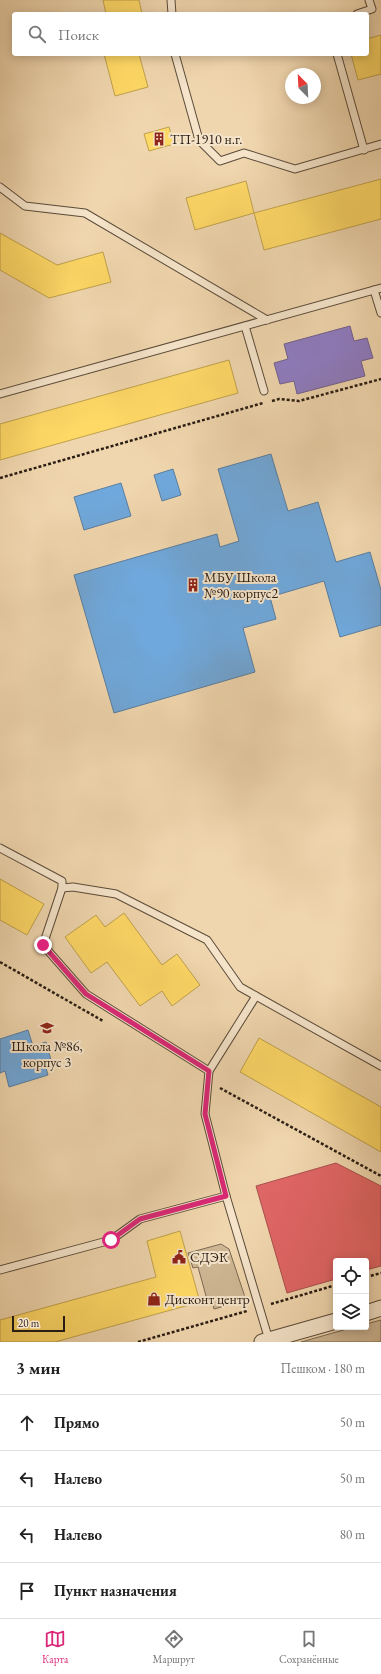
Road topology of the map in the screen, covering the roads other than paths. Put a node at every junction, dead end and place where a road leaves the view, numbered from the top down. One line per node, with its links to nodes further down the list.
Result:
1 (171, 0): 3 (lane)
2 (369, 0): 4 (lane)
3 (172, 12)
4 (363, 12)
5 (177, 56): 8 (lane)
6 (338, 56): 8 (lane)
7 (381, 144): 8 (lane)
8 (364, 150)
9 (0, 186): 12 (lane)
10 (378, 289): 11 (lane); 12 (lane)
11 (381, 313)
12 (267, 320): 13 (lane)
13 (246, 326): 14 (lane); 15 (lane)
14 (264, 391)
15 (0, 394)
16 (0, 848): 17 (lane)
17 (62, 888): 18 (lane); 20 (lane)
18 (256, 996): 19 (lane); 20 (lane)
19 (381, 1066)
20 (209, 1071): 21 (lane)
21 (226, 1196): 22 (lane); 26 (lane)
22 (0, 1270)
23 (381, 1308): 24 (street)
24 (369, 1312)
25 (333, 1322): 26 (street)
26 (265, 1341)

